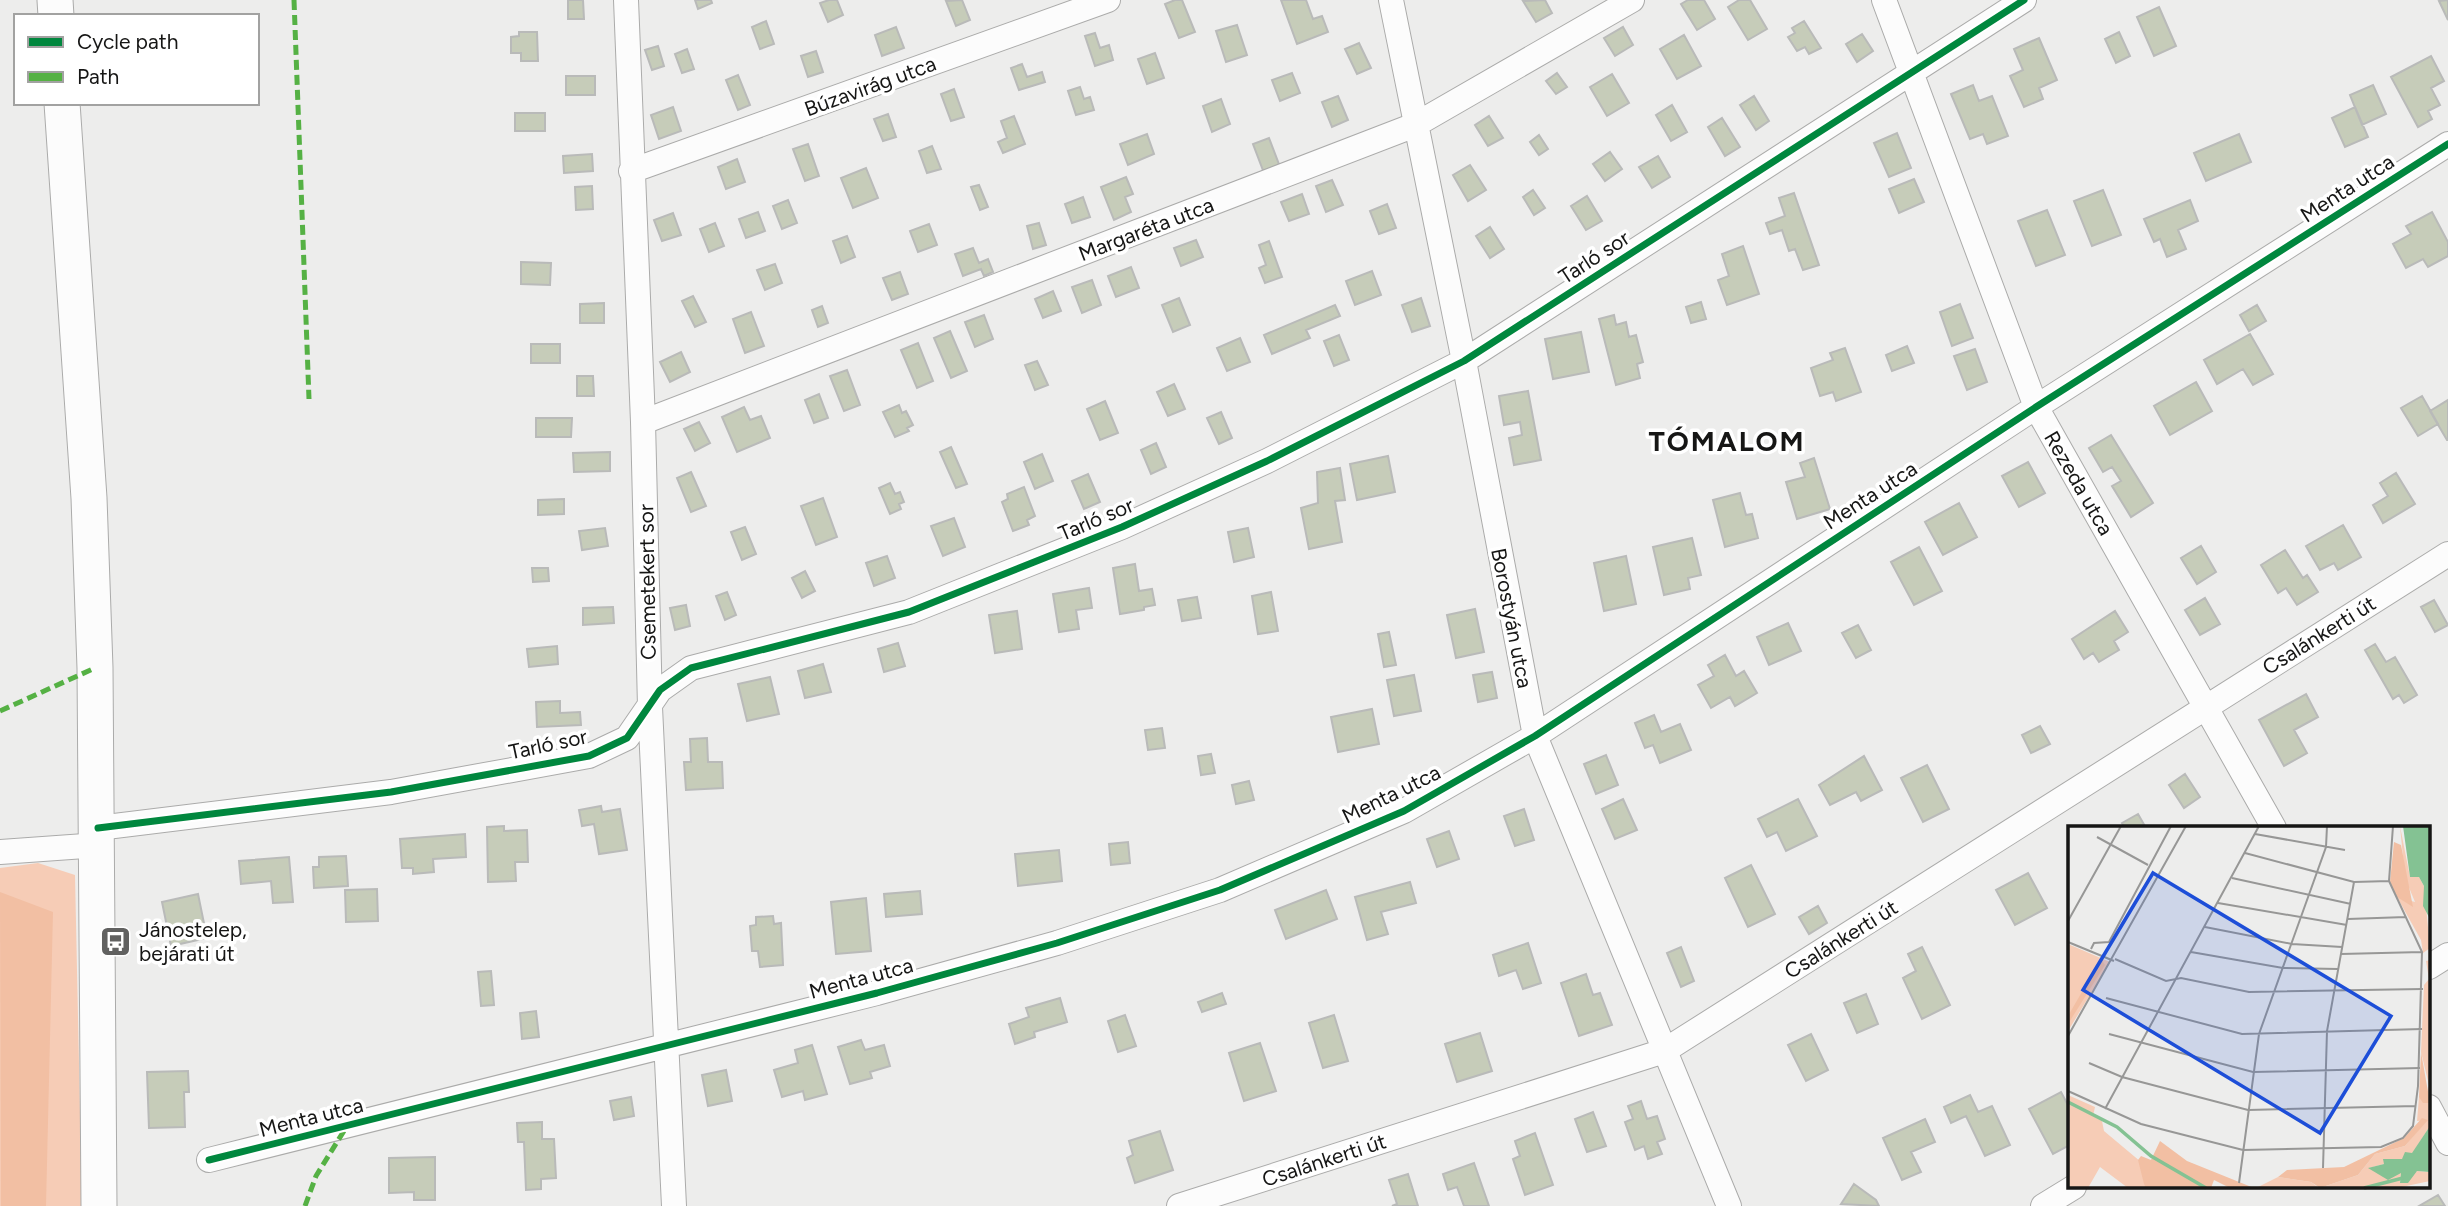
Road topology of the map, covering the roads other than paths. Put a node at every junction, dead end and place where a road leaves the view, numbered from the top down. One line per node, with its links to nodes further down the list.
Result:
1 (626, 0): 11 (street, Csemetekert sor)
2 (1108, 0): 11 (street, Búzavirág utca)
3 (1391, 0): 9 (street, Borostyán utca)
4 (1632, 0): 9 (street, Margaréta utca)
5 (1884, 0): 7 (street, Rezeda utca)
6 (2024, 0): 7 (street, Tarló sor)
7 (1912, 73): 12 (street, Tarló sor); 13 (street, Rezeda utca)
8 (62, 105): 20 (main road)
9 (1415, 125): 12 (street, Borostyán utca); 14 (street, Margaréta utca)
10 (2448, 144): 13 (street, Menta utca)
11 (631, 171): 14 (street, Csemetekert sor)
12 (1464, 361): 17 (street, Tarló sor); 18 (street, Borostyán utca)
13 (2036, 407): 16 (street, Rezeda utca); 18 (street, Menta utca)
14 (643, 422): 17 (street, Csemetekert sor)
15 (2448, 554): 16 (street, Csalánkerti út)
16 (2206, 706): 19 (street, Rezeda utca); 25 (street, Csalánkerti út)
17 (650, 707): 20 (street, Tarló sor); 24 (street, Csemetekert sor)
18 (1535, 736): 24 (street, Menta utca); 25 (street, Borostyán utca)
19 (2273, 826)
20 (99, 837): 21 (street, Tarló sor); 30 (main road)
21 (0, 852)
22 (2448, 954): 23 (street)
23 (2430, 966)
24 (667, 1045): 28 (street, Menta utca); 31 (street, Csemetekert sor)
25 (1664, 1051): 32 (street, Csalánkerti út); 33 (street, Borostyán utca)
26 (2430, 1109): 27 (street)
27 (2448, 1143)
28 (209, 1160)
29 (2072, 1188): 34 (street)
30 (99, 1206)
31 (674, 1206)
32 (1179, 1206)
33 (1730, 1206)
34 (2043, 1206)

